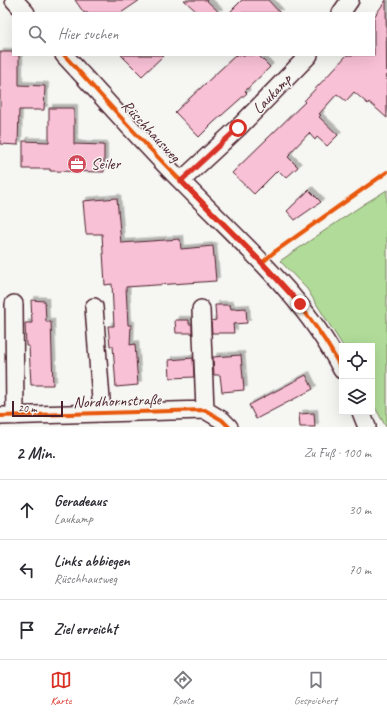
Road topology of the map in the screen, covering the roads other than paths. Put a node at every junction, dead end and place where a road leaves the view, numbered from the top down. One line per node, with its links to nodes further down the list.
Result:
1 (14, 0): 2 (street)
2 (25, 12)
3 (65, 56): 5 (street, Rüschhausweg)
4 (308, 56): 5 (street, Laukamp)
5 (181, 181): 9 (street, Rüschhausweg)
6 (14, 304): 13 (street)
7 (94, 307): 11 (street)
8 (201, 309): 10 (street)
9 (339, 364)
10 (205, 410): 11 (street, Nordhornstraße); 15 (street)
11 (102, 413): 14 (street, Nordhornstraße)
12 (362, 415): 16 (street)
13 (8, 416): 14 (street, Nordhornstraße)
14 (44, 421)
15 (229, 427)
16 (367, 427)

